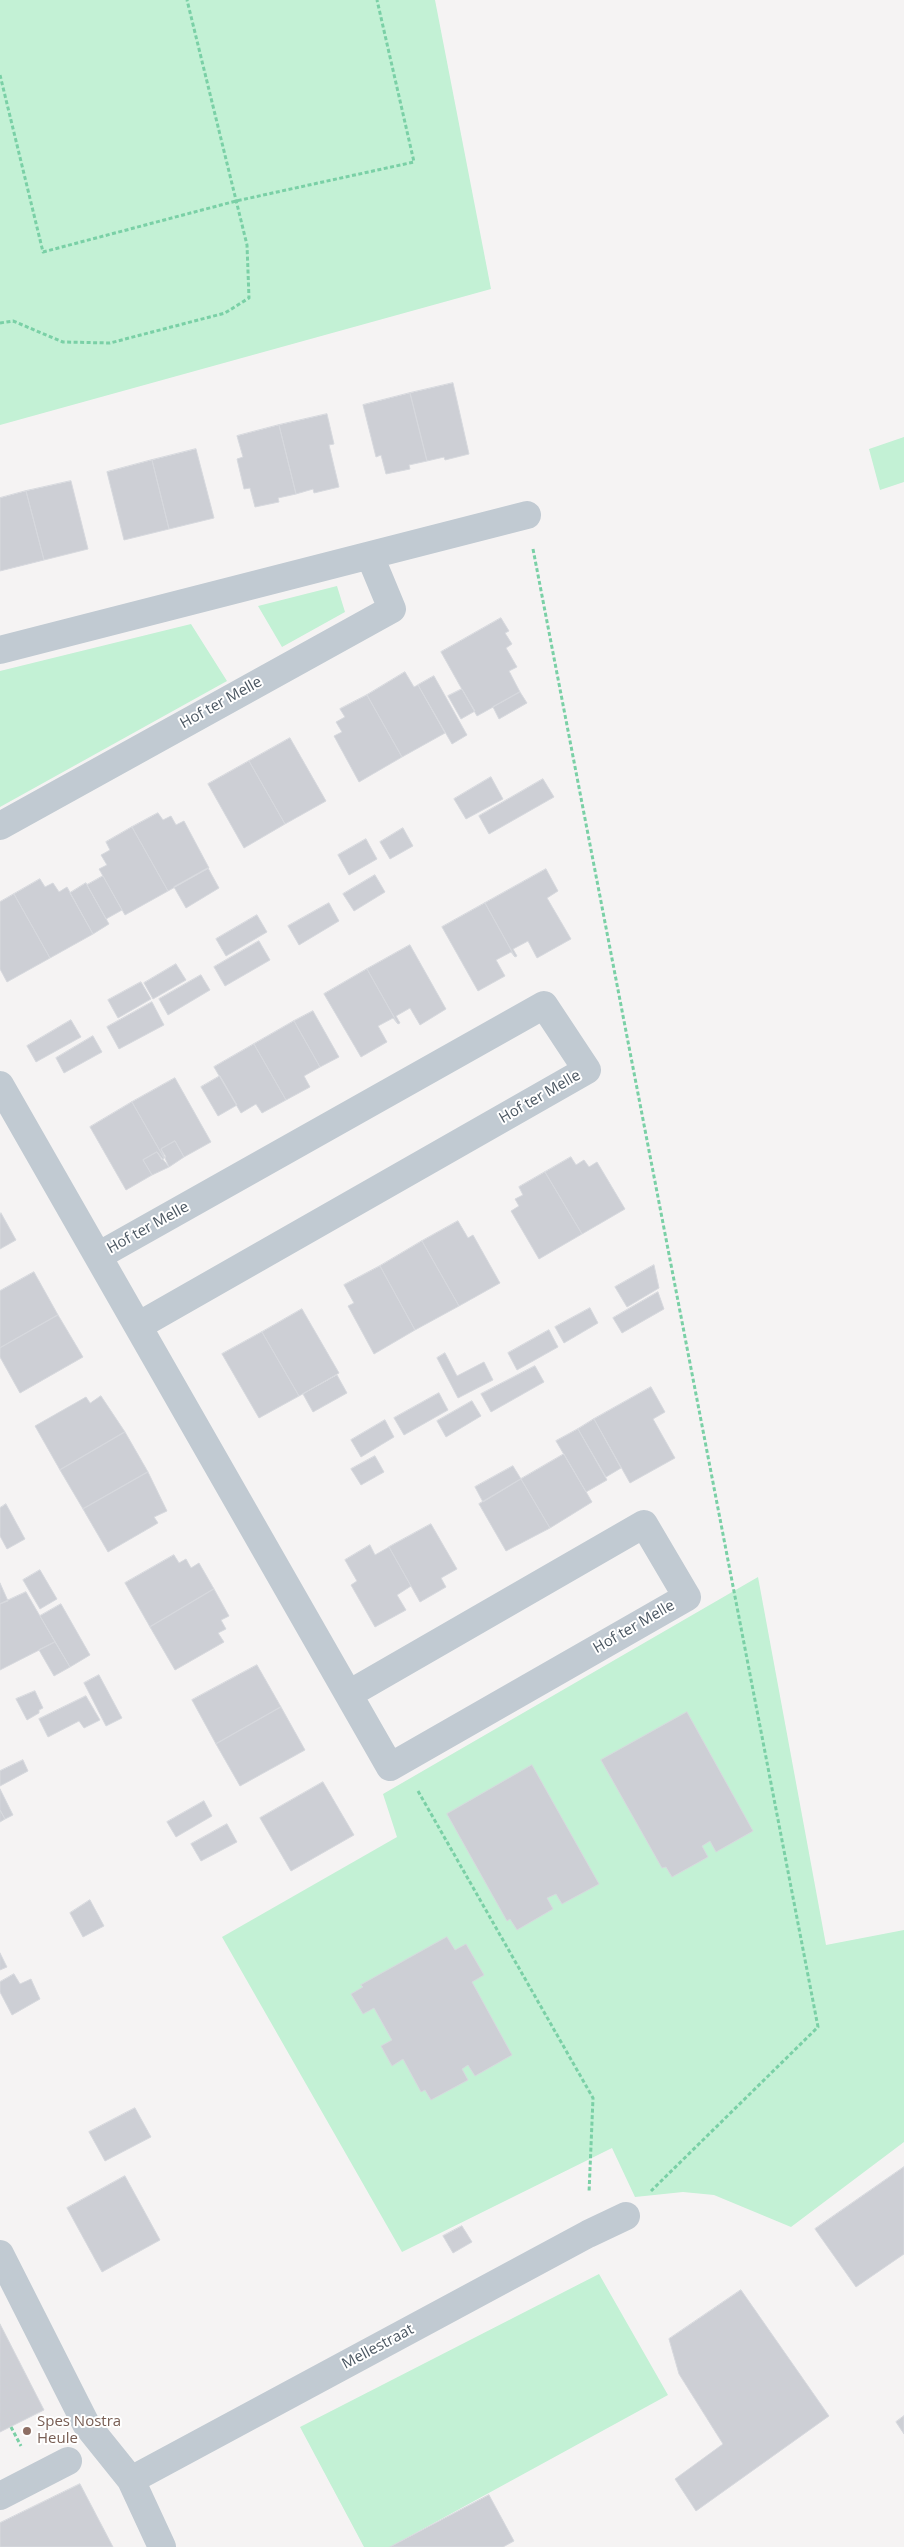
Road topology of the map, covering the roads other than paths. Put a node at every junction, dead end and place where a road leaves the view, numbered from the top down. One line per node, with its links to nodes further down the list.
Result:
1 (526, 515): 2 (street)
2 (370, 556): 3 (street); 4 (street, Hof ter Melle)
3 (0, 650)
4 (0, 826)
5 (0, 1085): 6 (street, Hof ter Melle)
6 (98, 1256): 7 (street, Hof ter Melle); 7 (street, Hof ter Melle)
7 (138, 1326): 8 (street, Hof ter Melle)
8 (349, 1694): 8 (street, Hof ter Melle)
9 (626, 2216): 13 (street, Mellestraat)
10 (0, 2254): 11 (street)
11 (7, 2284): 13 (street)
12 (68, 2462): 14 (street)
13 (131, 2480): 15 (street)
14 (0, 2496)
15 (162, 2547)

